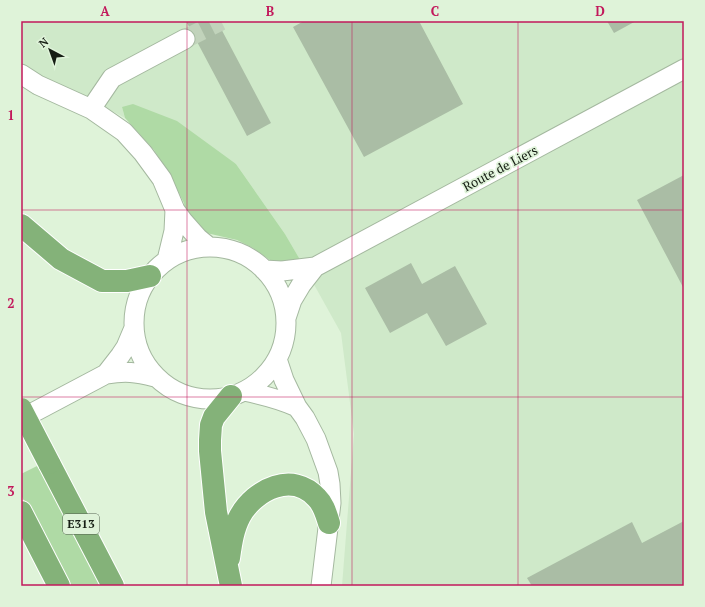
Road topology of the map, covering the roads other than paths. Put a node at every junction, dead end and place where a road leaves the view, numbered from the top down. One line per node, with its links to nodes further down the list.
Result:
1 (185, 40): 4 (street)
2 (684, 69): 9 (street, Route de Liers)
3 (21, 74): 4 (street)
4 (91, 109): 5 (street)
5 (175, 210): 7 (street); 8 (street)
6 (21, 225): 11 (highway)
7 (209, 247): 8 (street); 10 (street)
8 (167, 260): 11 (street)
9 (315, 267): 10 (street, Route de Liers); 12 (street, Route de Liers)
10 (264, 270): 12 (street)
11 (150, 276): 13 (street)
12 (286, 318): 14 (street)
13 (134, 328): 15 (street); 16 (street)
14 (277, 358): 17 (street); 18 (street)
15 (106, 374): 16 (street); 20 (street)
16 (155, 377): 17 (street)
17 (238, 394): 18 (street); 23 (highway)
18 (297, 407): 22 (street)
19 (21, 409): 25 (highway, E313, bridge)
20 (21, 419)
21 (21, 512): 24 (highway)
22 (329, 523): 23 (highway); 26 (street)
23 (229, 576)
24 (59, 586)
25 (113, 586)
26 (321, 586)

